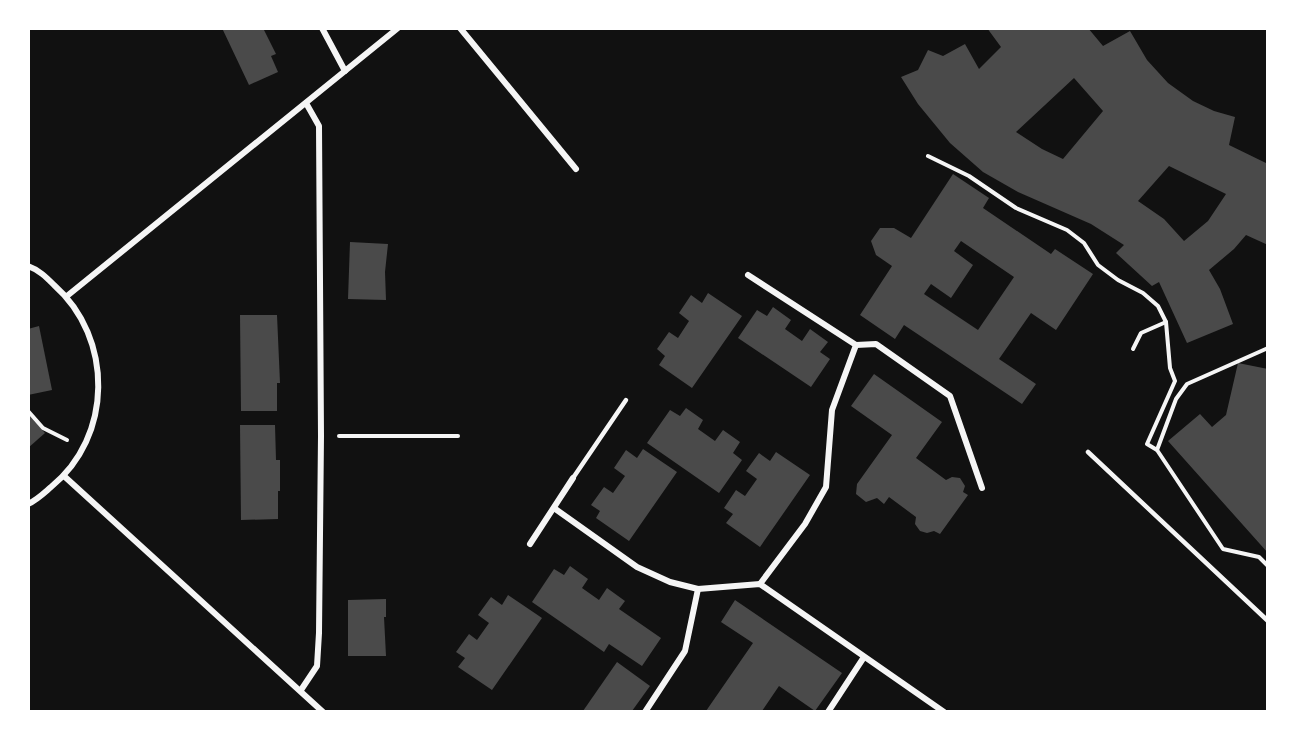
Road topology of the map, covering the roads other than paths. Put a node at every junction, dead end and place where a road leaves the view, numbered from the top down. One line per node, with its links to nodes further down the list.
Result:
1 (322, 28): 4 (street)
2 (398, 28): 4 (street)
3 (460, 28): 6 (street)
4 (345, 71): 5 (street)
5 (306, 103): 9 (street); 23 (street)
6 (576, 169)
7 (28, 266): 9 (street)
8 (748, 275): 10 (street)
9 (67, 296): 13 (street)
10 (856, 345): 15 (street); 19 (street)
11 (626, 400): 14 (lane)
12 (1088, 452): 21 (lane)
13 (64, 476): 16 (street); 23 (street)
14 (573, 478): 17 (street)
15 (982, 488)
16 (28, 504)
17 (554, 508): 18 (street); 20 (street)
18 (530, 544)
19 (760, 584): 20 (street); 22 (street)
20 (699, 589): 25 (street)
21 (1268, 621)
22 (864, 657): 26 (street); 27 (street)
23 (301, 690): 24 (street)
24 (323, 711)
25 (645, 711)
26 (828, 711)
27 (944, 711)

